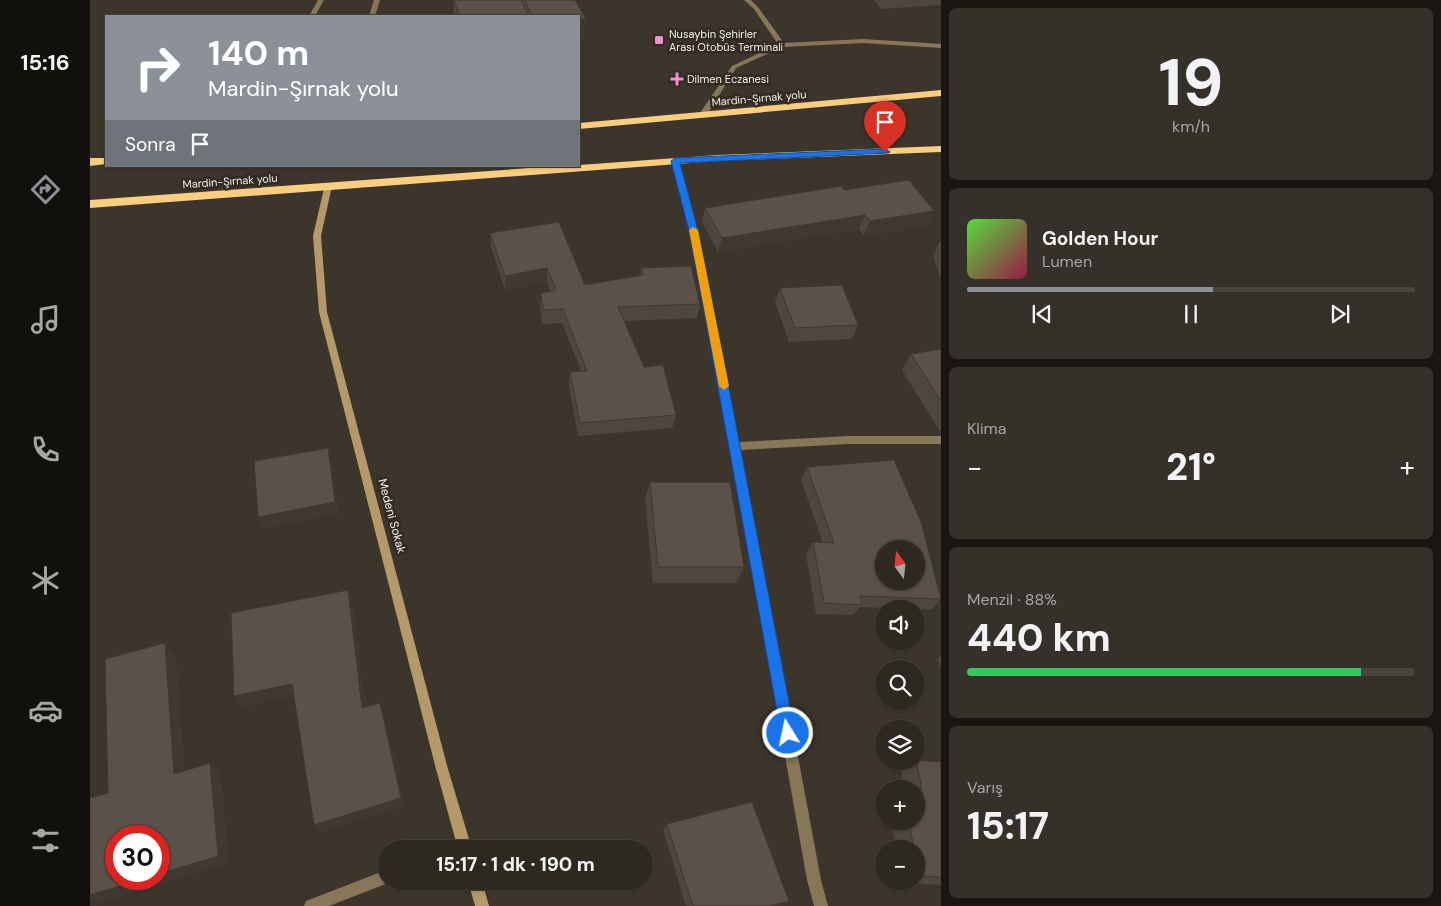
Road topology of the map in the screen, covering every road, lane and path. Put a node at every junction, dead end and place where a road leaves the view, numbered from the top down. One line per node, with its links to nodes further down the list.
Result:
1 (321, 0): 4 (street)
2 (377, 0): 5 (street)
3 (747, 0): 6 (street)
4 (313, 15)
5 (372, 15)
6 (782, 45): 7 (street); 9 (street)
7 (941, 46)
8 (941, 93): 9 (highway, Mardin-Şırnak yolu)
9 (702, 116): 10 (highway, Mardin-Şırnak yolu)
10 (580, 126)
11 (941, 150): 13 (highway, Mardin-Şırnak yolu)
12 (105, 161): 14 (highway)
13 (675, 161): 15 (highway, Mardin-Şırnak yolu); 18 (street)
14 (90, 162)
15 (328, 186): 16 (highway, Mardin-Şırnak yolu); 19 (street, Medeni Sokak)
16 (90, 204)
17 (941, 440): 18 (street)
18 (735, 446): 24 (street)
19 (461, 840)
20 (378, 880): 22 (street)
21 (478, 890): 23 (street)
22 (311, 906)
23 (482, 906)
24 (821, 906)

